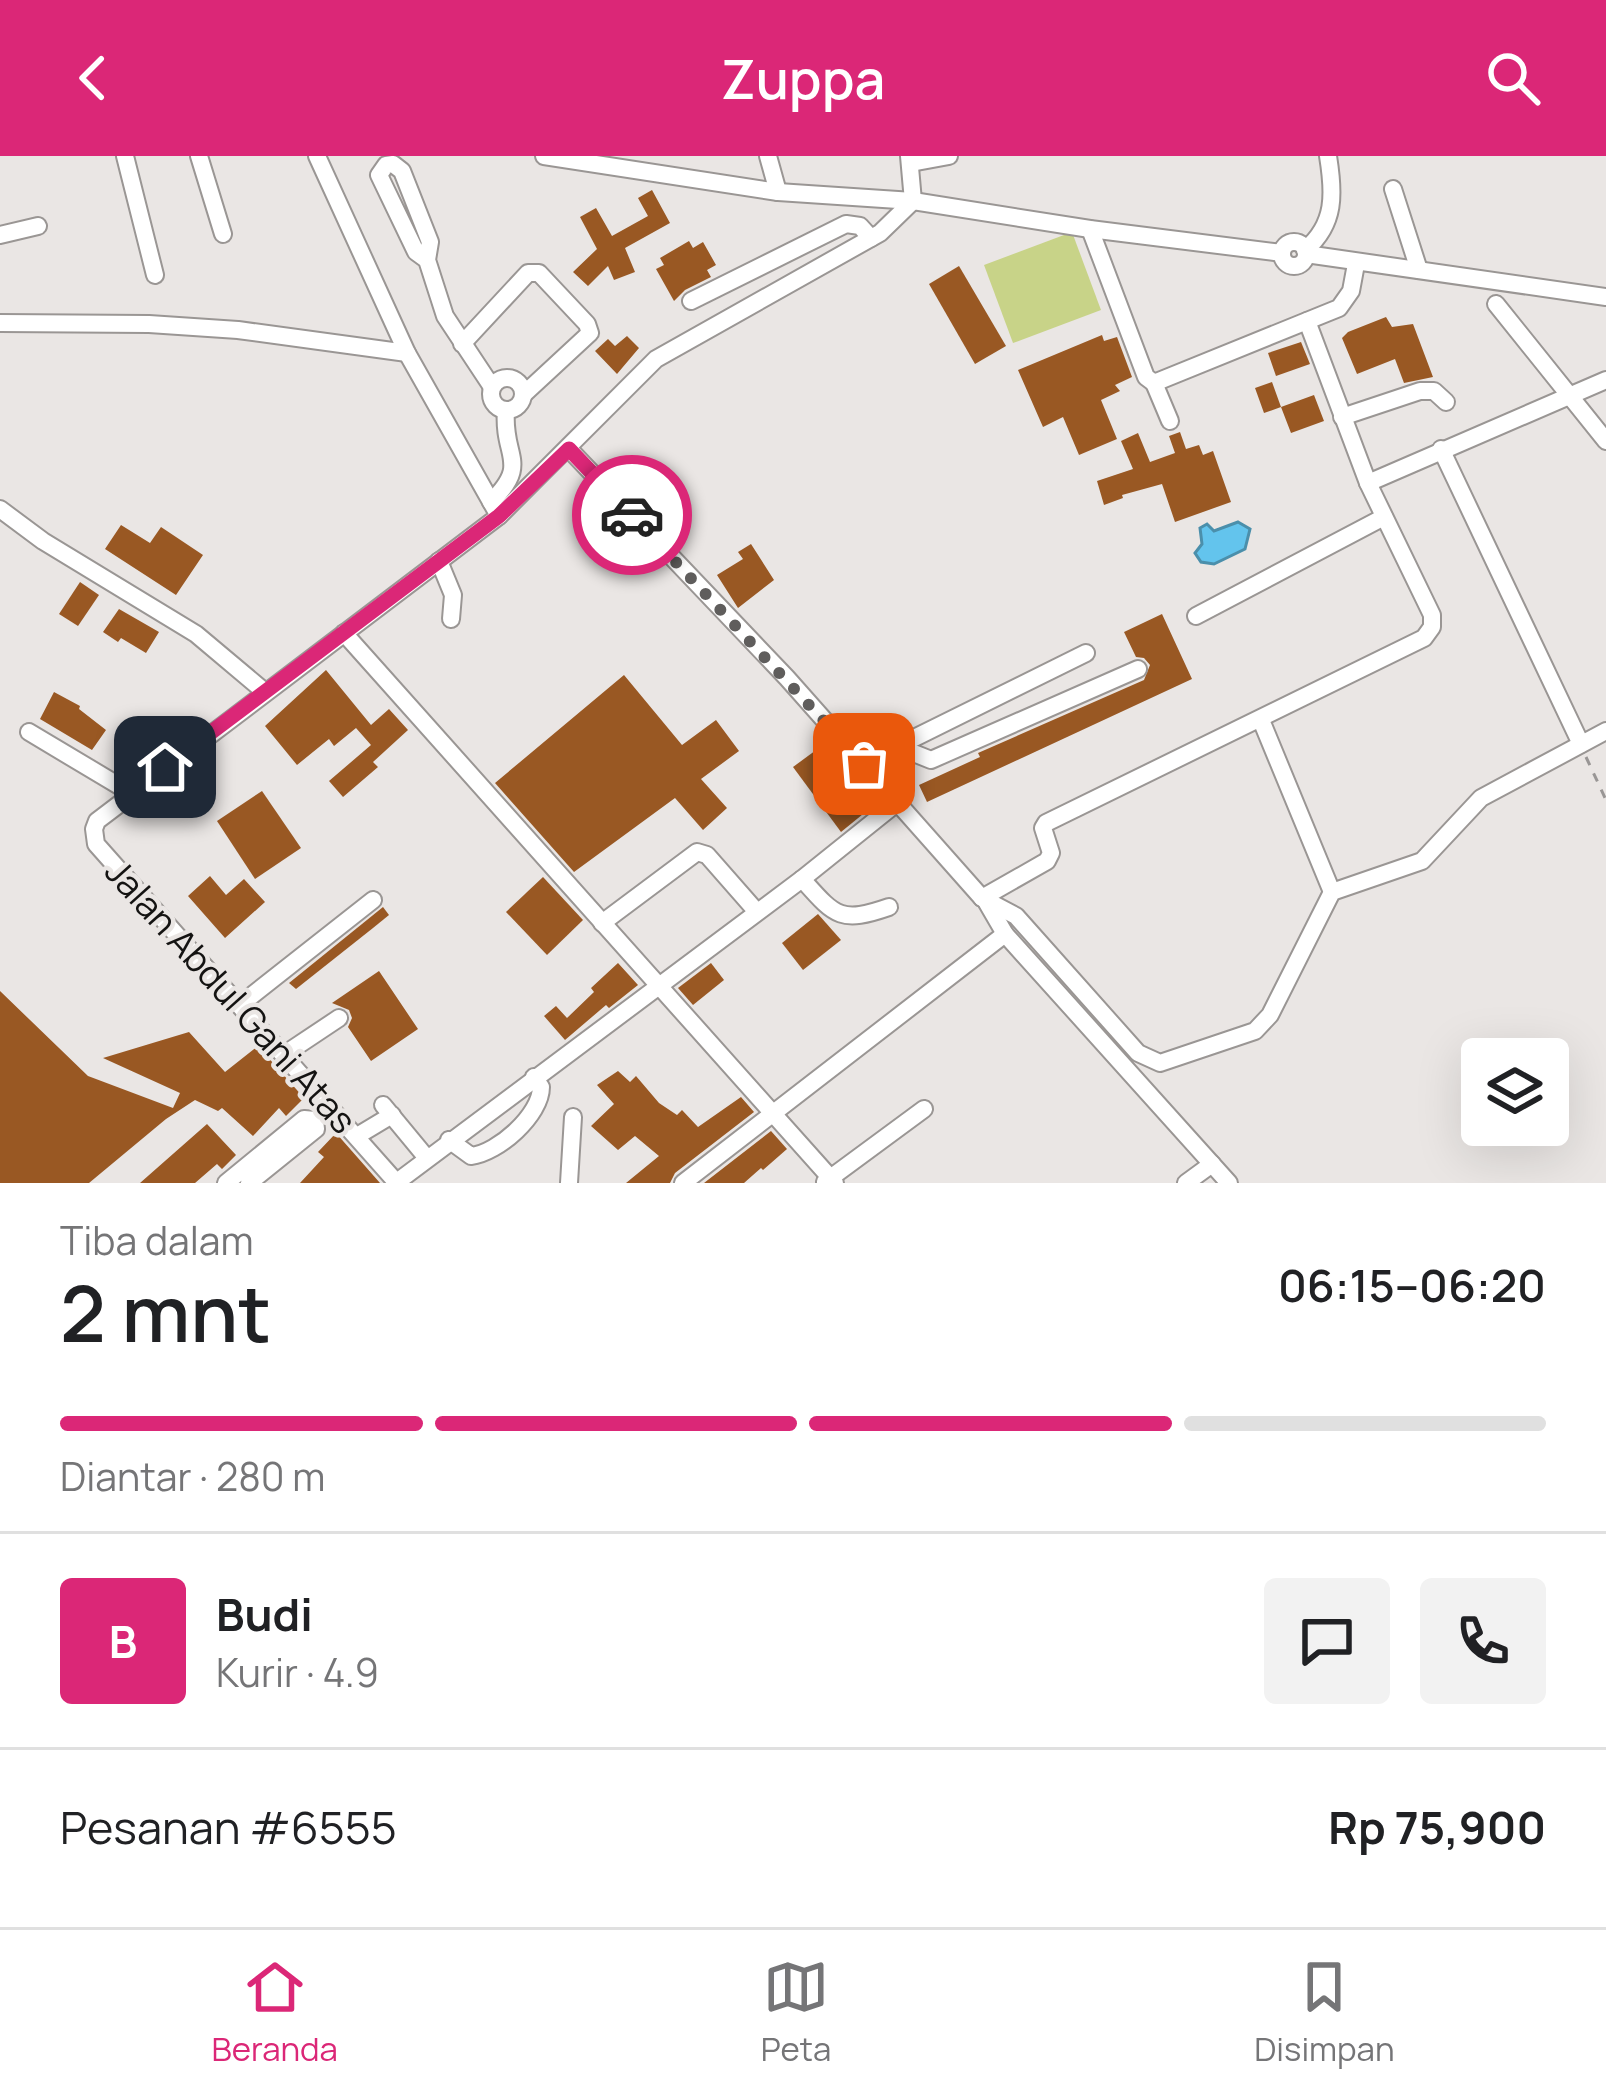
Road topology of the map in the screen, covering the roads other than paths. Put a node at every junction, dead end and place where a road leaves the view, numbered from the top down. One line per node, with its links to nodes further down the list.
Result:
1 (125, 156): 23 (street)
2 (200, 156): 16 (street)
3 (317, 156): 30 (street)
4 (544, 156): 10 (street)
5 (768, 156): 12 (street)
6 (949, 156): 9 (street)
7 (1318, 156): 19 (street)
8 (1328, 156): 19 (street)
9 (910, 159): 13 (street)
10 (612, 161): 12 (street)
11 (1393, 189): 22 (street)
12 (778, 192): 13 (street)
13 (913, 201): 15 (street); 18 (street, Jalan Abdul Gani Atas)
14 (38, 226): 17 (street)
15 (1090, 229): 19 (street); 32 (street)
16 (223, 233)
17 (0, 235)
18 (871, 238): 25 (street); 42 (street, Jalan Abdul Gani Atas)
19 (1304, 249): 21 (street)
20 (427, 260): 20 (street); 29 (street)
21 (1356, 264): 22 (street); 27 (street)
22 (1419, 270): 24 (street)
23 (155, 274)
24 (1606, 297)
25 (691, 301)
26 (1496, 304): 35 (street)
27 (1307, 321): 32 (street); 38 (street)
28 (0, 323): 30 (street)
29 (462, 344): 33 (street); 34 (street)
30 (407, 353): 45 (street)
31 (1606, 380): 35 (street)
32 (1154, 383): 39 (street)
33 (492, 387): 34 (street); 37 (street)
34 (523, 394): 37 (street)
35 (1570, 398): 40 (street); 41 (street)
36 (1446, 401): 38 (street)
37 (506, 410): 45 (street)
38 (1342, 417): 43 (street)
39 (1170, 421)
40 (1606, 441)
41 (1441, 448): 43 (street); 57 (street)
42 (569, 449): 45 (street, Jalan Abdul Gani Atas); 59 (street)
43 (1368, 483): 46 (street)
44 (0, 509): 53 (street)
45 (495, 509): 47 (street, Jalan Abdul Gani Atas)
46 (1384, 517): 48 (street); 54 (street)
47 (439, 562): 49 (street); 50 (street, Jalan Abdul Gani Atas)
48 (1196, 616)
49 (451, 620)
50 (344, 633): 53 (street, Jalan Abdul Gani Atas); 68 (street)
51 (1086, 653): 58 (street)
52 (1138, 669): 58 (street)
53 (266, 692): 60 (street, Jalan Abdul Gani Atas)
54 (1261, 720): 63 (street); 65 (street)
55 (1606, 731): 57 (street)
56 (29, 732): 60 (street)
57 (1581, 744): 63 (street)
58 (891, 749): 59 (street)
59 (864, 764): 61 (street)
60 (131, 793): 71 (street, Jalan Abdul Gani Atas)
61 (898, 802): 62 (street); 65 (street)
62 (802, 879): 66 (street); 67 (street)
63 (1332, 892): 65 (street)
64 (374, 900): 71 (street)
65 (984, 901): 69 (street)
66 (889, 907)
67 (757, 912): 68 (street); 70 (street)
68 (602, 923): 70 (street)
69 (1006, 934): 76 (street); 81 (street)
70 (658, 985): 74 (street); 76 (street)
71 (242, 1004): 73 (street, Jalan Abdul Gani Atas)
72 (339, 1018): 73 (street)
73 (285, 1054): 78 (street, Jalan Abdul Gani Atas)
74 (534, 1077): 79 (street); 79 (street)
75 (924, 1109): 82 (street)
76 (771, 1115): 82 (street); 87 (street)
77 (573, 1117): 86 (street)
78 (357, 1136): 80 (street); 85 (street, Jalan Abdul Gani Atas)
79 (449, 1140): 80 (street)
80 (426, 1157): 85 (street)
81 (1212, 1164): 88 (street); 89 (street)
82 (830, 1182)
83 (226, 1183): 84 (street)
84 (249, 1183)
85 (397, 1183)
86 (569, 1183)
87 (683, 1183)
88 (1186, 1183)
89 (1229, 1183)

